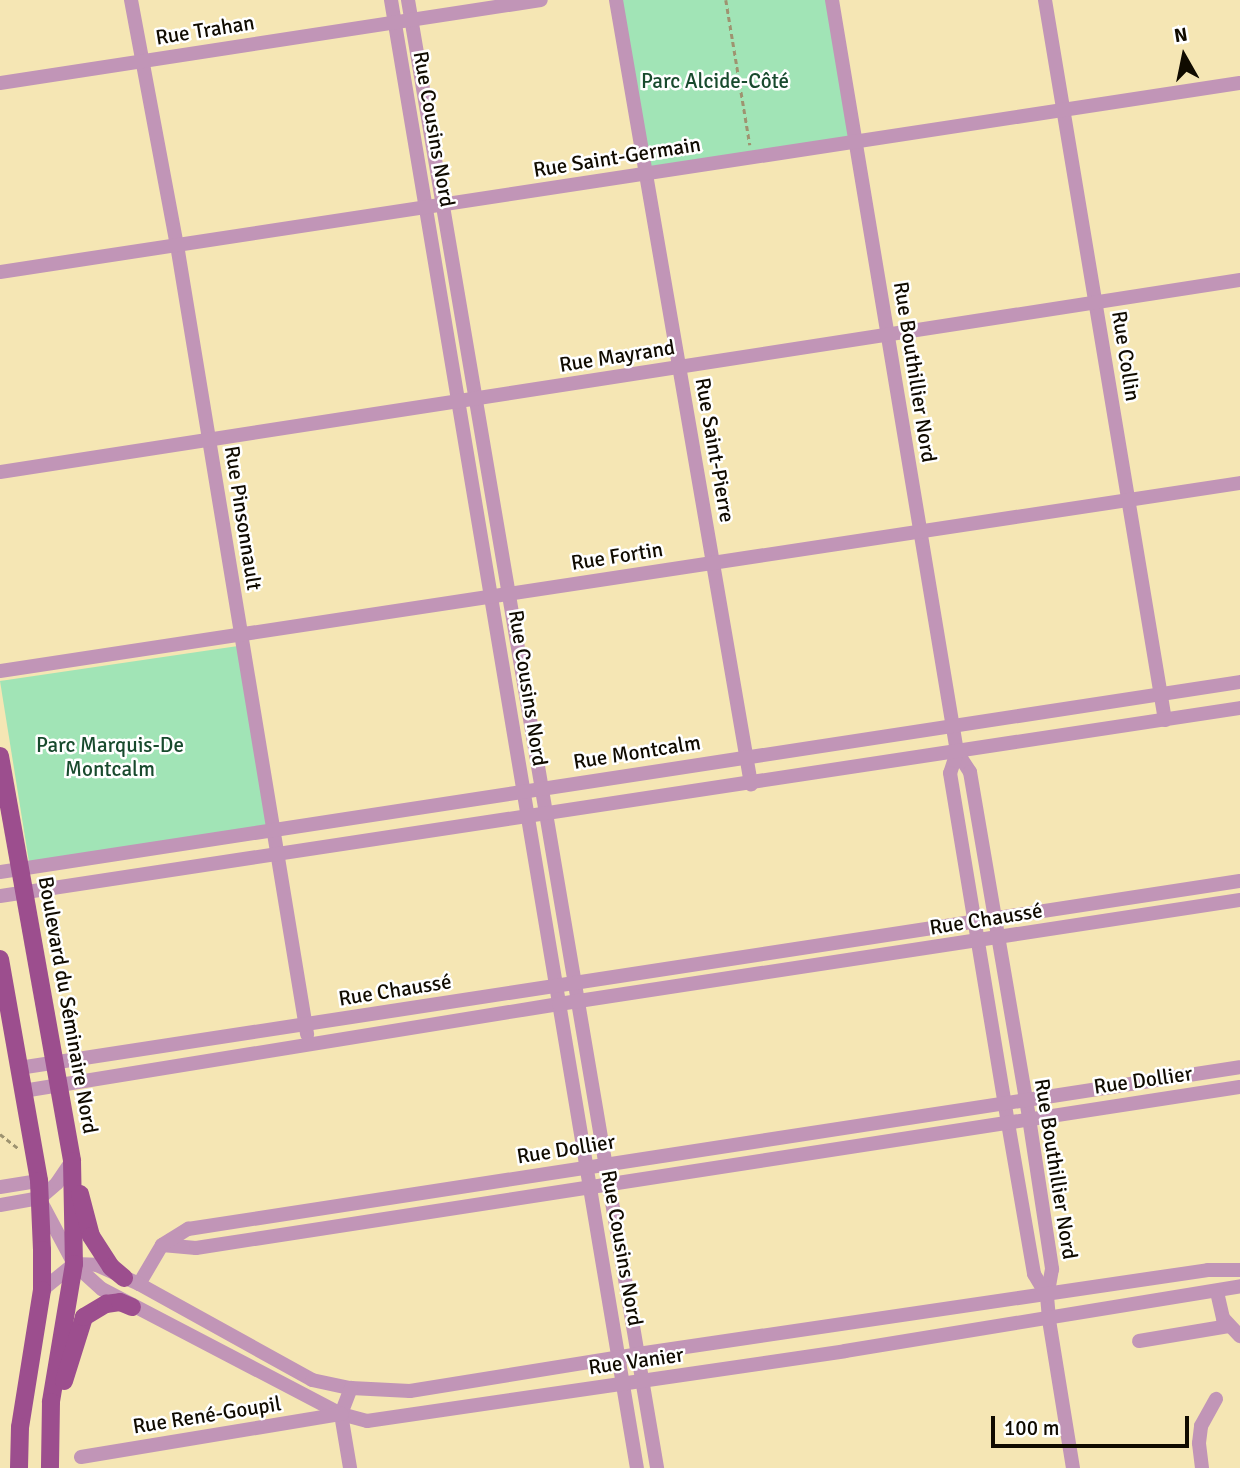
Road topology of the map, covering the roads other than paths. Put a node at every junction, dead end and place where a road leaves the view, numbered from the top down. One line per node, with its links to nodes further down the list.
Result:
1 (131, 0): 10 (street, Rue Pinsonnault)
2 (391, 0): 9 (street, Rue Cousins Nord)
3 (408, 0): 8 (street, Rue Cousins Nord)
4 (541, 0): 8 (street, Rue Trahan)
5 (616, 0): 15 (street, Rue Saint-Pierre)
6 (832, 0): 14 (street, Rue Bouthillier Nord)
7 (1045, 0): 13 (street, Rue Collin)
8 (411, 20): 9 (street, Rue Trahan); 16 (street, Rue Cousins Nord)
9 (395, 23): 10 (street, Rue Trahan); 17 (street, Rue Cousins Nord)
10 (142, 61): 11 (street, Rue Trahan); 18 (street, Rue Pinsonnault)
11 (0, 83)
12 (1240, 83): 13 (street, Rue Saint-Germain)
13 (1064, 110): 14 (street, Rue Saint-Germain); 21 (street, Rue Collin)
14 (856, 142): 15 (street, Rue Saint-Germain); 22 (street, Rue Bouthillier Nord)
15 (646, 174): 16 (street, Rue Saint-Germain); 23 (street, Rue Saint-Pierre)
16 (442, 205): 17 (street, Rue Saint-Germain); 24 (street, Rue Cousins Nord)
17 (426, 207): 18 (street, Rue Saint-Germain); 25 (street, Rue Cousins Nord)
18 (177, 245): 19 (street, Rue Saint-Germain); 26 (street, Rue Pinsonnault)
19 (0, 272)
20 (1240, 280): 21 (street, Rue Mayrand)
21 (1096, 303): 22 (street, Rue Mayrand); 29 (street, Rue Collin)
22 (888, 335): 23 (street, Rue Mayrand); 30 (street, Rue Bouthillier Nord)
23 (680, 367): 24 (street, Rue Mayrand); 31 (street, Rue Saint-Pierre)
24 (475, 399): 25 (street, Rue Mayrand); 32 (street, Rue Cousins Nord)
25 (458, 401): 26 (street, Rue Mayrand); 33 (street, Rue Cousins Nord)
26 (209, 440): 27 (street, Rue Mayrand); 34 (street, Rue Pinsonnault)
27 (0, 472)
28 (1240, 483): 29 (street, Rue Fortin)
29 (1128, 500): 30 (street, Rue Fortin); 37 (street, Rue Collin)
30 (920, 531): 31 (street, Rue Fortin); 40 (street, Rue Bouthillier Nord)
31 (713, 563): 32 (street, Rue Fortin); 43 (street, Rue Saint-Pierre)
32 (509, 594): 33 (street, Rue Fortin); 45 (street, Rue Cousins Nord)
33 (491, 597): 34 (street, Rue Fortin); 46 (street, Rue Cousins Nord)
34 (241, 635): 35 (street, Rue Fortin); 49 (street, Rue Pinsonnault)
35 (0, 671)
36 (1240, 682): 37 (street, Rue Montcalm)
37 (1161, 694): 39 (street, Rue Collin); 40 (street, Rue Montcalm)
38 (1240, 708): 39 (street)
39 (1165, 720): 41 (street)
40 (953, 726): 41 (street, Rue Bouthillier Nord); 43 (street, Rue Montcalm)
41 (957, 752): 44 (street); 59 (street, Rue Bouthillier Nord); 60 (street, Rue Bouthillier Nord)
42 (0, 756): 51 (main road, Boulevard du Séminaire Nord)
43 (747, 757): 44 (street, Rue Saint-Pierre); 45 (street, Rue Montcalm)
44 (751, 784): 47 (street)
45 (542, 789): 46 (street, Rue Montcalm); 47 (street, Rue Cousins Nord)
46 (524, 791): 48 (street, Rue Cousins Nord); 49 (street, Rue Montcalm)
47 (546, 814): 48 (street); 66 (street, Rue Cousins Nord)
48 (528, 816): 50 (street); 67 (street, Rue Cousins Nord)
49 (273, 829): 50 (street, Rue Pinsonnault); 51 (street, Rue Montcalm)
50 (277, 855): 55 (street); 70 (street, Rue Pinsonnault)
51 (21, 870): 52 (street, Rue Montcalm); 55 (main road, Boulevard du Séminaire Nord)
52 (0, 872)
53 (1240, 881): 54 (street, Rue Chaussé)
54 (1196, 887): 58 (street); 59 (street, Rue Chaussé)
55 (25, 893): 56 (street); 72 (main road, Boulevard du Séminaire Nord)
56 (0, 896)
57 (1240, 900): 58 (street, Rue Chaussé)
58 (1198, 907): 61 (street, Rue Chaussé)
59 (994, 919): 60 (street, Rue Chaussé); 61 (street, Rue Bouthillier Nord)
60 (974, 922): 62 (street, Rue Bouthillier Nord); 63 (street, Rue Chaussé)
61 (999, 938): 62 (street, Rue Chaussé); 78 (street, Rue Bouthillier Nord)
62 (979, 941): 65 (street, Rue Chaussé); 79 (street, Rue Bouthillier Nord)
63 (776, 951): 65 (street); 66 (street, Rue Chaussé)
64 (0, 959): 73 (main road)
65 (779, 972): 68 (street, Rue Chaussé)
66 (575, 982): 67 (street, Rue Chaussé); 68 (street, Rue Cousins Nord)
67 (556, 986): 69 (street, Rue Cousins Nord); 70 (street, Rue Chaussé)
68 (578, 1002): 69 (street, Rue Chaussé); 85 (street, Rue Cousins Nord)
69 (559, 1004): 71 (street, Rue Chaussé); 86 (street, Rue Cousins Nord)
70 (305, 1025): 71 (street, Rue Pinsonnault); 72 (street, Rue Chaussé)
71 (309, 1044): 75 (street, Rue Chaussé)
72 (54, 1062): 73 (street, Rue Chaussé); 75 (main road, Boulevard du Séminaire Nord)
73 (19, 1068): 77 (main road)
74 (1233, 1068): 76 (street, Rue Dollier); 78 (street, Rue Dollier)
75 (58, 1084): 77 (street, Rue Chaussé); 84 (main road, Boulevard du Séminaire Nord)
76 (1236, 1088): 80 (street, Rue Dollier)
77 (23, 1091): 90 (main road)
78 (1025, 1101): 79 (street, Rue Dollier); 80 (street, Rue Bouthillier Nord)
79 (1005, 1104): 81 (street, Rue Bouthillier Nord); 82 (street, Rue Dollier)
80 (1029, 1118): 81 (street, Rue Dollier); 101 (street, Rue Bouthillier Nord)
81 (1008, 1123): 83 (street, Rue Dollier); 101 (street, Rue Bouthillier Nord)
82 (809, 1134): 83 (street); 85 (street, Rue Dollier)
83 (811, 1152): 87 (street, Rue Dollier)
84 (72, 1161): 90 (street); 95 (main road, Boulevard du Séminaire Nord); 97 (main road)
85 (606, 1164): 86 (street, Rue Dollier); 87 (street, Rue Cousins Nord)
86 (587, 1167): 88 (street, Rue Cousins Nord); 92 (street, Rue Dollier)
87 (609, 1184): 88 (street, Rue Dollier); 109 (street, Rue Cousins Nord)
88 (590, 1186): 93 (street, Rue Dollier); 110 (street, Rue Cousins Nord)
89 (0, 1187): 90 (street)
90 (39, 1190): 91 (street); 95 (street, Rue Vanier); 99 (main road)
91 (0, 1205)
92 (330, 1207): 93 (street); 94 (street, Rue Dollier)
93 (333, 1226): 94 (street, Rue Dollier)
94 (162, 1244): 97 (street)
95 (75, 1264): 97 (street, Rue Vanier); 99 (street); 102 (street, Rue Vanier); 115 (main road, Boulevard du Séminaire Nord)
96 (1240, 1270): 101 (street, Rue Vanier)
97 (132, 1281): 113 (street, Rue Vanier)
98 (1240, 1286): 100 (street, Rue Vanier)
99 (42, 1290): 118 (main road)
100 (1217, 1292): 103 (street, Rue Vanier); 105 (street)
101 (1047, 1296): 103 (street); 104 (street, Rue Vanier)
102 (132, 1307): 115 (main road); 116 (street, Rue Vanier)
103 (1049, 1320): 108 (street, Rue Vanier); 123 (street)
104 (841, 1325): 108 (street); 109 (street, Rue Vanier)
105 (1229, 1326): 106 (street); 107 (street)
106 (1240, 1336)
107 (1139, 1341)
108 (845, 1351): 111 (street, Rue Vanier)
109 (638, 1354): 110 (street, Rue Vanier); 111 (street, Rue Cousins Nord)
110 (619, 1358): 112 (street, Rue Cousins Nord); 113 (street, Rue Vanier)
111 (643, 1381): 112 (street, Rue Vanier); 122 (street, Rue Cousins Nord)
112 (623, 1384): 116 (street, Rue Vanier); 121 (street, Rue Cousins Nord)
113 (351, 1388): 116 (street)
114 (1216, 1399): 124 (street)
115 (51, 1402): 119 (main road, Boulevard du Séminaire Nord)
116 (341, 1414): 117 (street, Rue René-Goupil); 120 (street)
117 (81, 1457)
118 (19, 1468)
119 (50, 1468)
120 (350, 1468)
121 (637, 1468)
122 (656, 1468)
123 (1073, 1468)
124 (1202, 1468)

